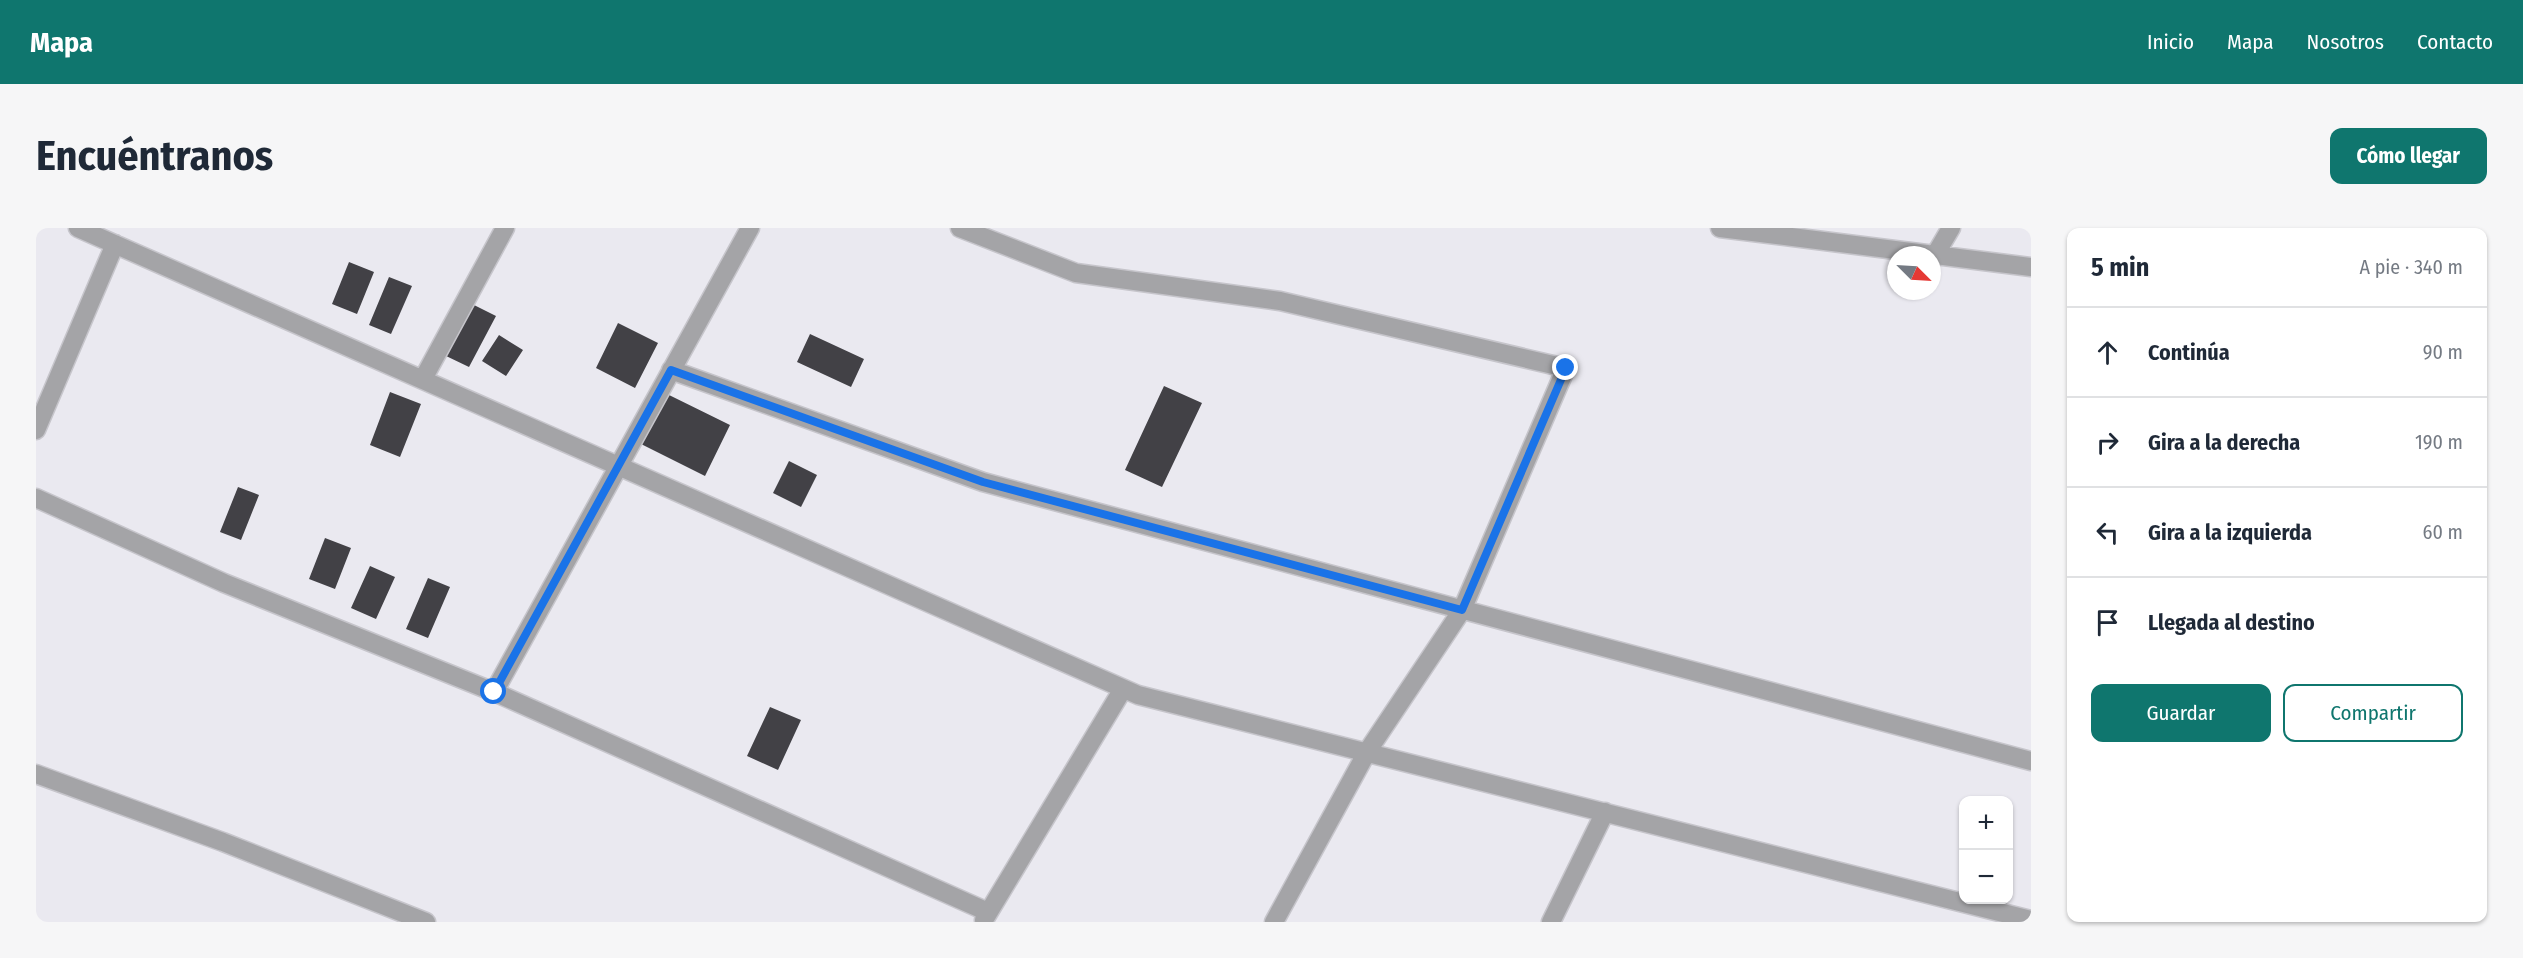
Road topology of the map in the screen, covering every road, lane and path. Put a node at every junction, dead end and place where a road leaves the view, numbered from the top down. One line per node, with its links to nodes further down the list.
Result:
1 (78, 228): 7 (street)
2 (505, 228): 13 (street)
3 (750, 228): 12 (street)
4 (960, 228): 17 (street)
5 (1720, 228): 9 (street)
6 (1951, 228): 8 (street)
7 (115, 244): 13 (street); 14 (street)
8 (1940, 246)
9 (1887, 249)
10 (1941, 256): 11 (street)
11 (2031, 267)
12 (671, 370): 15 (street); 17 (street)
13 (423, 379): 15 (street)
14 (36, 430)
15 (618, 464): 18 (street); 19 (street)
16 (36, 498): 19 (street)
17 (1462, 610): 20 (street); 21 (street)
18 (1124, 689): 20 (street); 24 (street)
19 (494, 692): 24 (street)
20 (1367, 752): 23 (street); 27 (street)
21 (2031, 761)
22 (36, 774): 26 (street)
23 (1605, 812): 25 (street); 28 (street)
24 (986, 917)
25 (2031, 920)
26 (426, 922)
27 (1274, 922)
28 (1551, 922)

